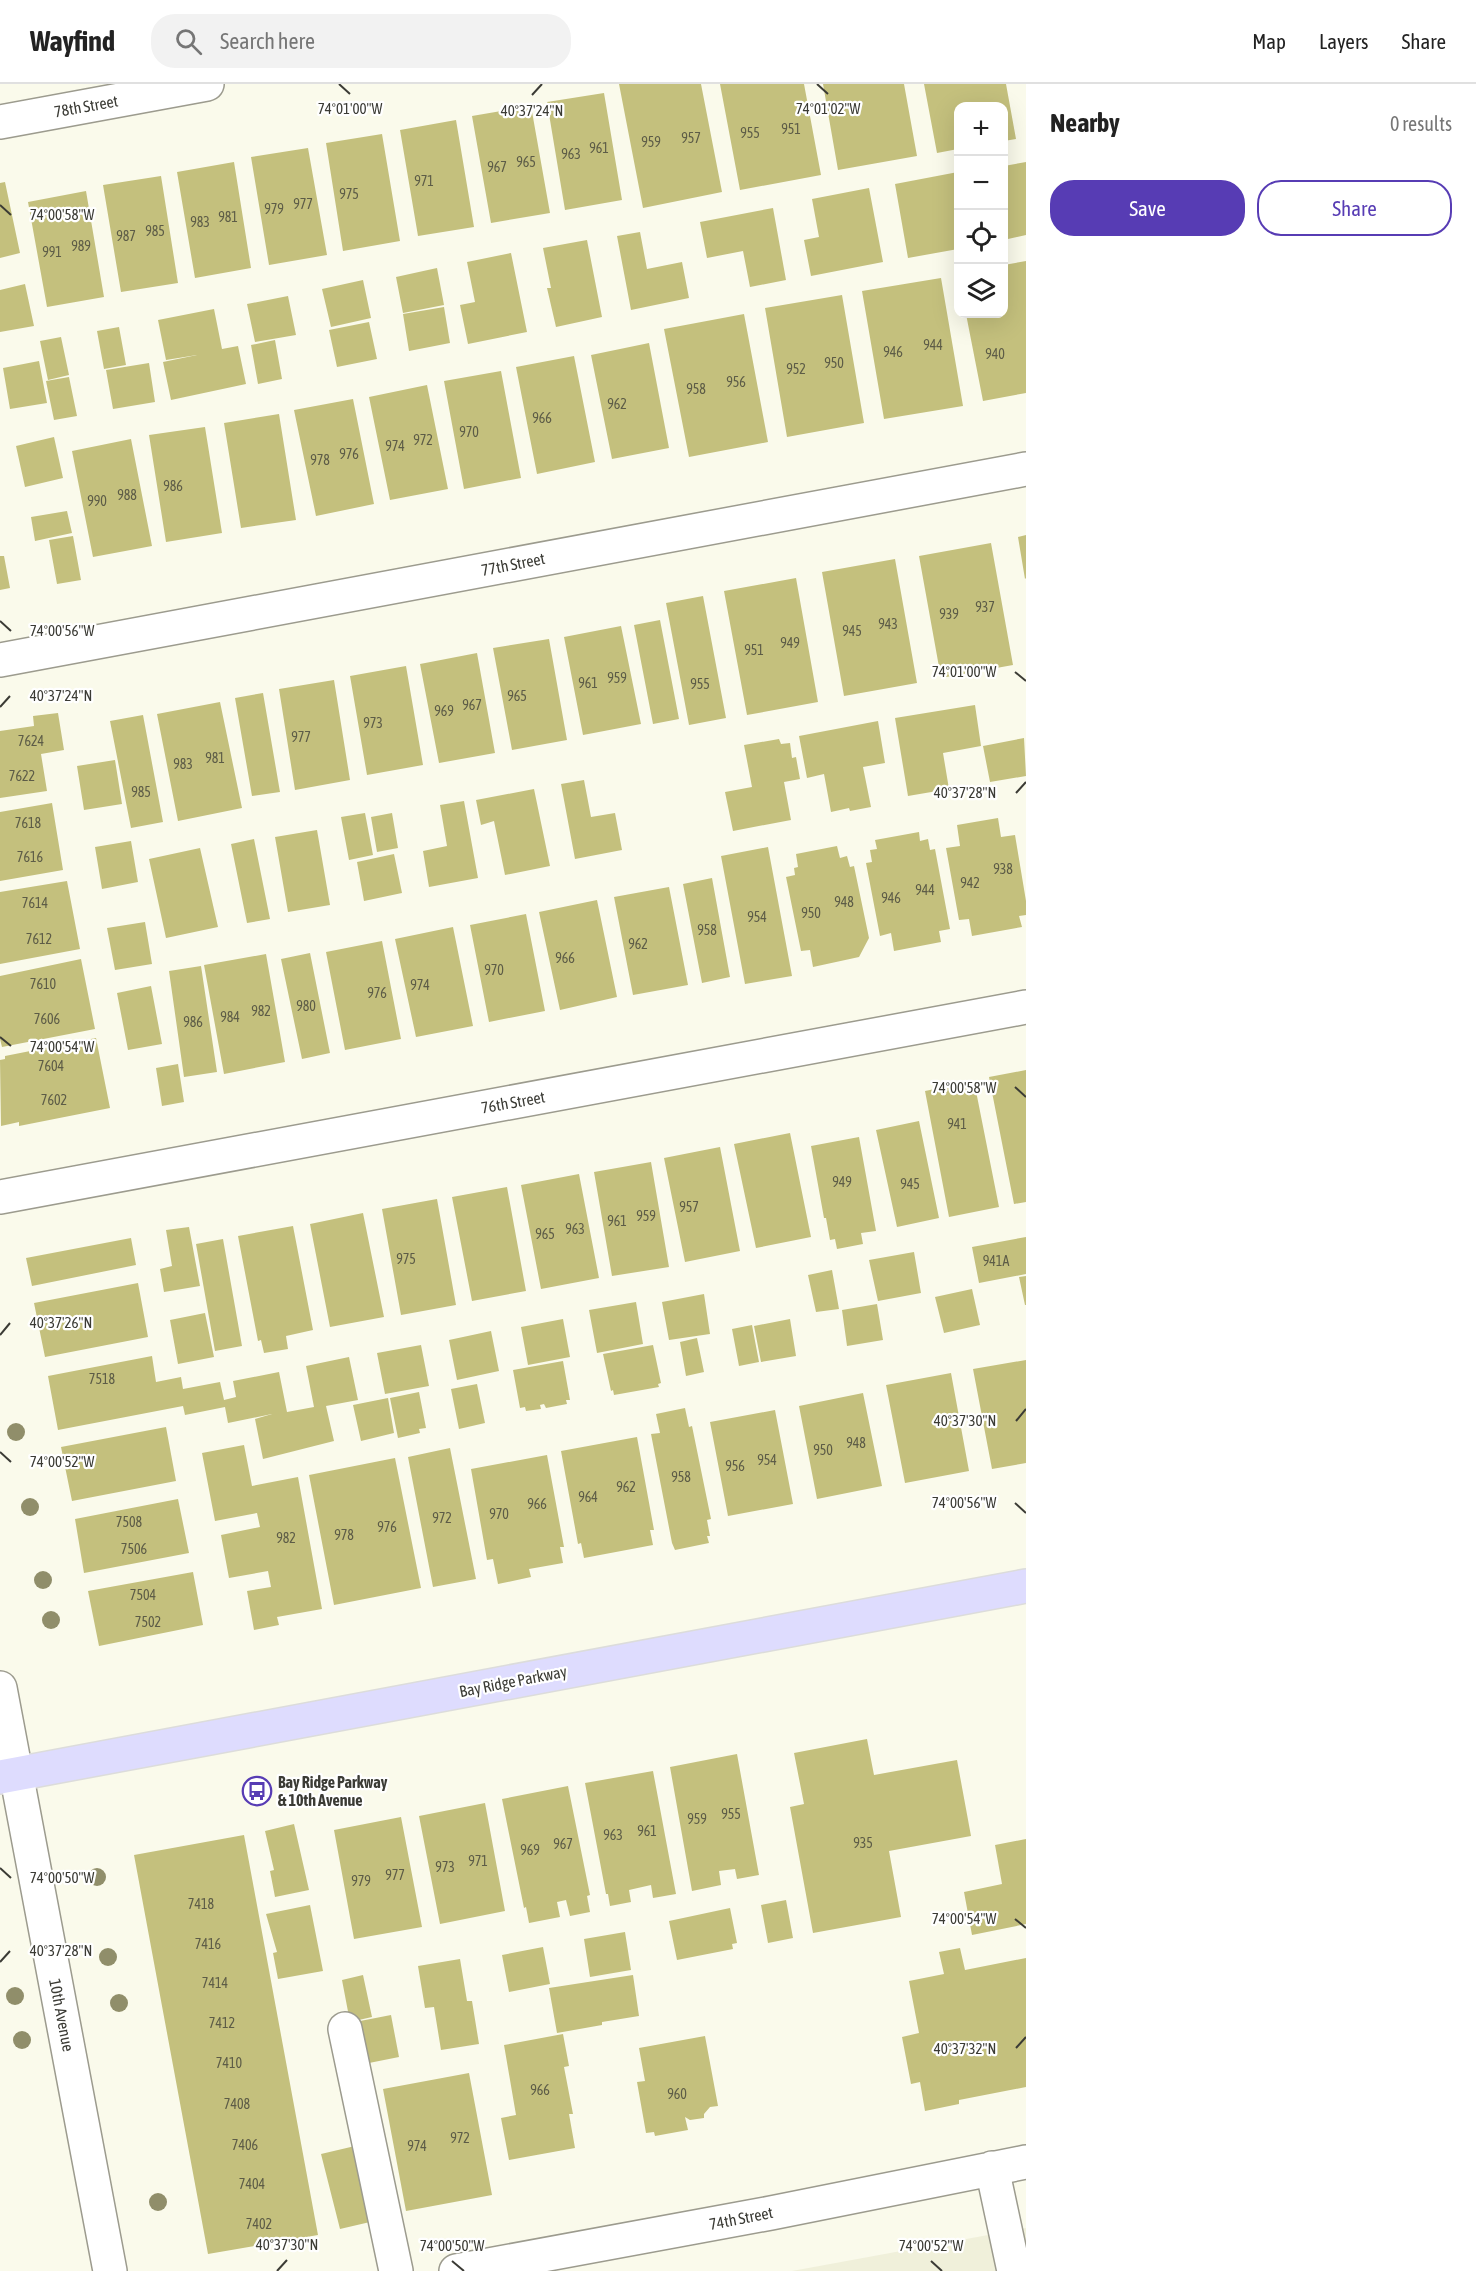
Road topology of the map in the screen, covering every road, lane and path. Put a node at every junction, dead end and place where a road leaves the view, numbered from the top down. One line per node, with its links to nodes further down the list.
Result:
1 (207, 84): 2 (street, 78th Street)
2 (0, 122)
3 (1026, 469): 4 (street, 77th Street)
4 (0, 660)
5 (1026, 1007): 6 (street, 76th Street)
6 (0, 1197)
7 (1026, 1586): 9 (main road, Bay Ridge Parkway)
8 (0, 1688): 9 (street, 10th Avenue)
9 (8, 1775): 13 (street, 10th Avenue)
10 (345, 2029): 14 (street)
11 (1026, 2162): 12 (street, 74th Street)
12 (992, 2168): 15 (street, 74th Street); 16 (street)
13 (110, 2271)
14 (396, 2271)
15 (456, 2271)
16 (1014, 2271)

